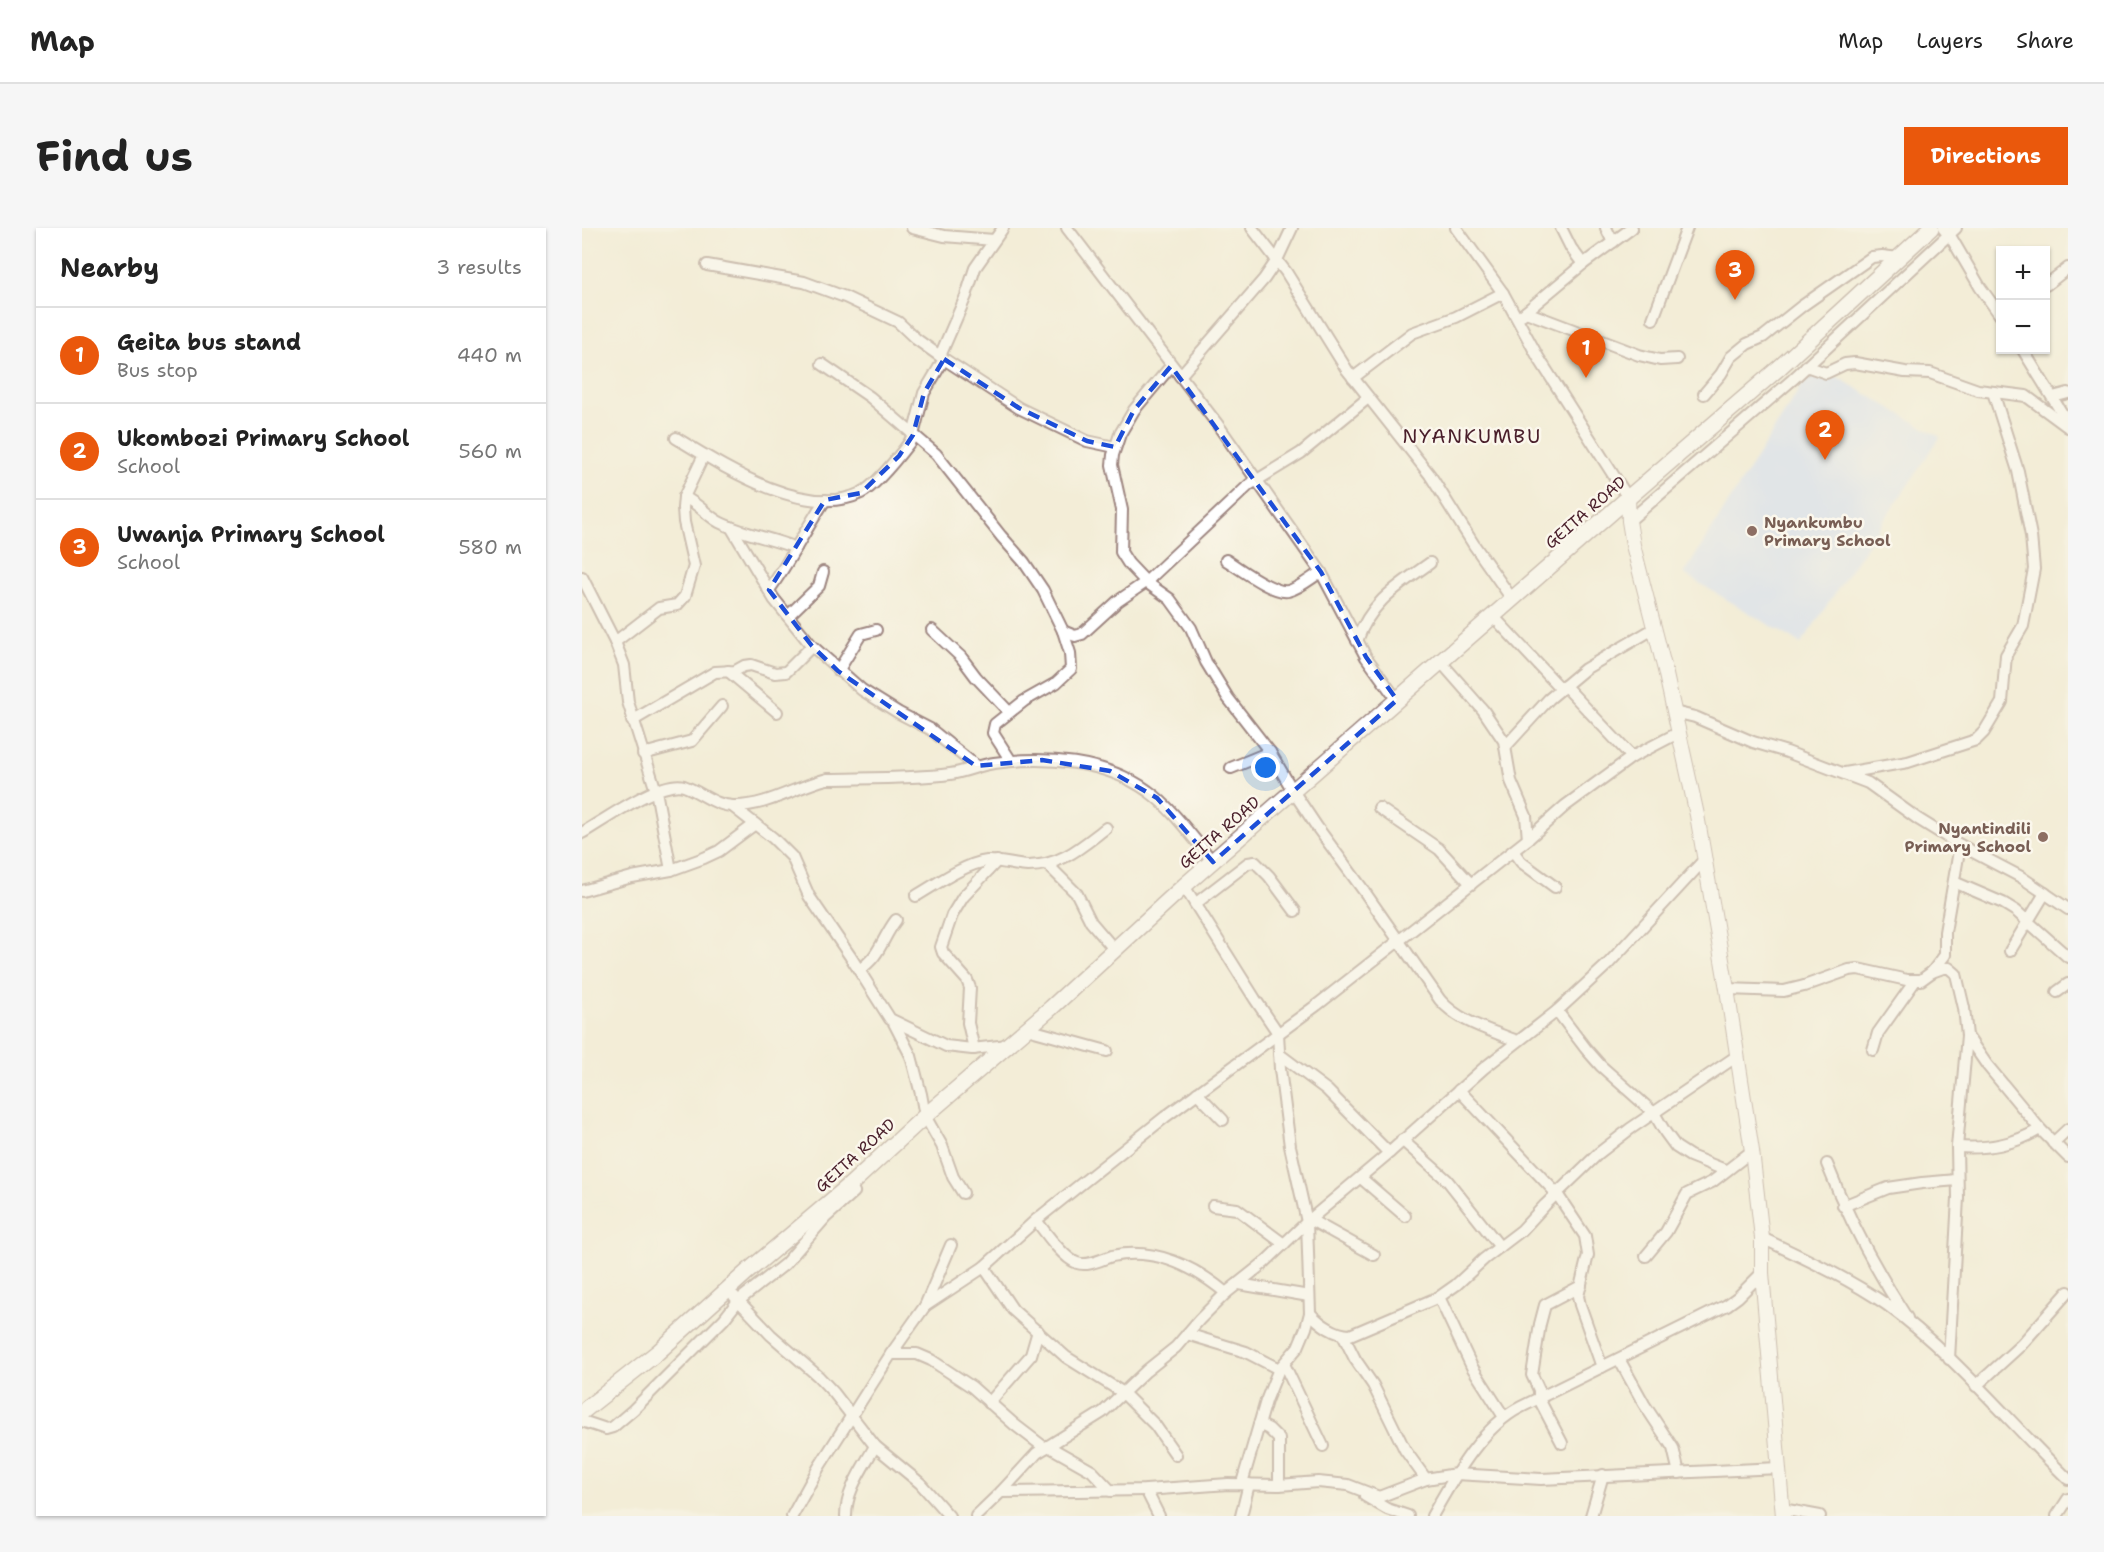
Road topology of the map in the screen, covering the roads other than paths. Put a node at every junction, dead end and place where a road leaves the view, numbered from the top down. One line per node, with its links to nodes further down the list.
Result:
1 (912, 228): 14 (street)
2 (1003, 228): 14 (street)
3 (1067, 228): 31 (street)
4 (1252, 228): 17 (street)
5 (1292, 228): 17 (street)
6 (1456, 228): 22 (street)
7 (1562, 228): 18 (street)
8 (1606, 228): 15 (street)
9 (1632, 228): 15 (street)
10 (1687, 228): 25 (street)
11 (1931, 228): 13 (highway, GEITA ROAD)
12 (1949, 230): 23 (street); 32 (street)
13 (1918, 233): 16 (highway, GEITA ROAD)
14 (994, 240): 28 (street)
15 (1613, 242): 18 (street)
16 (1899, 258): 37 (street); 47 (highway, GEITA ROAD)
17 (1277, 260): 33 (street); 34 (street)
18 (1583, 264): 24 (street)
19 (707, 266): 28 (street)
20 (2068, 268): 21 (street)
21 (2050, 282)
22 (1503, 293): 26 (street); 34 (street)
23 (1996, 308)
24 (1526, 312): 26 (street); 29 (street)
25 (1653, 319)
26 (1517, 320): 47 (street)
27 (2026, 354): 38 (street)
28 (942, 357): 41 (street); 43 (street)
29 (1677, 359)
30 (822, 364): 41 (street)
31 (1171, 366): 33 (street); 43 (street)
32 (1806, 366): 35 (street); 49 (street)
33 (1180, 376): 45 (street)
34 (1353, 378): 39 (street)
35 (1993, 392): 40 (street); 87 (street)
36 (2068, 393): 38 (street)
37 (1704, 394)
38 (2053, 397): 40 (street)
39 (1368, 398): 45 (street); 59 (street)
40 (2068, 425)
41 (913, 435): 48 (street); 65 (street)
42 (676, 438): 44 (street)
43 (1115, 447): 57 (street)
44 (704, 455): 46 (street); 48 (street)
45 (1255, 480): 55 (street); 57 (street)
46 (684, 497): 50 (street); 67 (street)
47 (1628, 498): 49 (main road); 59 (highway, GEITA ROAD)
48 (825, 500): 51 (street)
49 (1629, 521): 62 (main road)
50 (731, 527): 51 (street); 58 (street)
51 (796, 548): 58 (street)
52 (1226, 560): 55 (street)
53 (1430, 563): 66 (street)
54 (823, 572): 60 (street)
55 (1321, 572): 66 (street)
56 (582, 577): 67 (street)
57 (1146, 582): 65 (street); 81 (street)
58 (769, 590): 60 (street)
59 (1512, 599): 61 (highway, GEITA ROAD)
60 (788, 616): 68 (street)
61 (1493, 616): 69 (highway, GEITA ROAD); 72 (street)
62 (1655, 628): 72 (street); 77 (main road)
63 (876, 630): 71 (street)
64 (932, 630): 76 (street)
65 (1063, 631): 76 (street)
66 (1357, 641): 73 (street)
67 (615, 642): 78 (street)
68 (812, 646): 70 (street); 71 (street)
69 (1440, 661): 73 (highway, GEITA ROAD); 80 (street)
70 (728, 671): 75 (street); 78 (street)
71 (838, 671): 85 (street)
72 (1563, 687): 80 (street); 83 (street)
73 (1396, 700): 89 (highway, GEITA ROAD)
74 (722, 706): 82 (street)
75 (777, 712)
76 (1009, 712): 84 (street)
77 (1674, 712): 79 (main road); 87 (street)
78 (632, 721): 82 (street)
79 (1678, 733): 83 (street); 98 (main road)
80 (1506, 746): 95 (street)
81 (1270, 752): 86 (street); 89 (street)
82 (643, 754): 88 (street)
83 (1632, 757): 95 (street)
84 (1011, 761): 85 (street); 100 (street)
85 (976, 766): 90 (street)
86 (1231, 768)
87 (1845, 773): 96 (street)
88 (656, 791): 90 (street); 94 (street); 102 (street)
89 (1293, 791): 100 (highway, GEITA ROAD); 115 (street)
90 (732, 807): 92 (street)
91 (1379, 808): 104 (street)
92 (755, 824): 102 (street); 119 (street)
93 (1106, 828): 101 (street)
94 (582, 833)
95 (1528, 839): 97 (street)
96 (1960, 845): 103 (street); 108 (street)
97 (1513, 851): 104 (street); 106 (street)
98 (1704, 860): 123 (main road); 125 (street)
99 (996, 861): 101 (street); 109 (street); 132 (street)
100 (1213, 862): 105 (highway, GEITA ROAD)
101 (1047, 865): 116 (street)
102 (671, 870): 107 (street)
103 (1954, 882): 114 (street); 120 (street)
104 (1471, 884): 115 (street)
105 (1184, 886): 110 (street); 116 (highway, GEITA ROAD)
106 (1555, 887)
107 (582, 891)
108 (2045, 893): 111 (street); 114 (street)
109 (916, 896)
110 (1195, 904): 112 (street); 128 (street)
111 (2068, 909)
112 (1295, 911)
113 (896, 920): 119 (street)
114 (2029, 921): 117 (street); 118 (street)
115 (1398, 940): 128 (street); 130 (street)
116 (1114, 949): 127 (highway, GEITA ROAD)
117 (2010, 951)
118 (2068, 957)
119 (859, 970): 126 (street)
120 (1932, 972): 121 (street); 129 (street)
121 (1914, 981): 123 (street); 133 (street)
122 (2068, 984): 124 (street)
123 (1727, 989): 136 (main road)
124 (2056, 992)
125 (1557, 1011): 130 (street); 139 (street)
126 (894, 1023): 132 (street); 140 (street)
127 (1027, 1029): 131 (highway, GEITA ROAD); 134 (street)
128 (1278, 1033): 135 (street); 138 (street)
129 (1967, 1036): 142 (street); 146 (street)
130 (1517, 1041): 137 (street)
131 (1008, 1046): 132 (street); 140 (highway, GEITA ROAD)
132 (974, 1049)
133 (1873, 1050)
134 (1107, 1051)
135 (1279, 1054): 148 (street); 160 (street)
136 (1737, 1056): 139 (street); 147 (main road)
137 (1459, 1090): 144 (street); 155 (street)
138 (1197, 1093): 141 (street); 159 (street)
139 (1654, 1113): 151 (street); 155 (street)
140 (925, 1116): 154 (street); 173 (highway, GEITA ROAD)
141 (1223, 1120)
142 (2040, 1129): 145 (street); 146 (street)
143 (2068, 1129): 145 (street)
144 (1402, 1140): 148 (street); 164 (street)
145 (2053, 1143): 149 (street)
146 (1957, 1147): 153 (street)
147 (1752, 1151): 151 (street); 161 (main road)
148 (1389, 1153): 152 (street)
149 (2068, 1156)
150 (1827, 1164): 157 (street)
151 (1725, 1170): 166 (street)
152 (1361, 1178): 158 (street); 160 (street)
153 (1958, 1180): 157 (street); 184 (street)
154 (963, 1193)
155 (1557, 1194): 164 (street); 170 (street)
156 (1213, 1206): 162 (street)
157 (1843, 1206): 178 (street)
158 (1405, 1216)
159 (1036, 1220): 167 (street); 172 (street)
160 (1308, 1220): 162 (street); 165 (street); 174 (street)
161 (1762, 1238): 168 (main road); 178 (street)
162 (1284, 1244): 169 (street)
163 (951, 1245): 176 (street)
164 (1500, 1247): 175 (street)
165 (1374, 1255)
166 (1646, 1256)
167 (984, 1267): 176 (street); 179 (street)
168 (1762, 1272): 183 (street); 201 (main road)
169 (1239, 1284): 172 (street); 174 (street)
170 (1581, 1286): 185 (street); 189 (street)
171 (2068, 1292): 187 (street)
172 (1226, 1293): 180 (street)
173 (733, 1295): 191 (highway, GEITA ROAD); 192 (street); 194 (street)
174 (1310, 1296): 177 (street)
175 (1439, 1297): 181 (street); 193 (street)
176 (925, 1305): 182 (street)
177 (1310, 1313): 181 (street); 186 (street)
178 (1912, 1325): 184 (street)
179 (1038, 1331): 188 (street); 190 (street)
180 (1187, 1334): 186 (street); 188 (street)
181 (1343, 1335): 205 (street)
182 (891, 1354): 190 (street); 192 (street)
183 (1619, 1359): 185 (street); 202 (street)
184 (1948, 1359): 187 (street)
185 (1602, 1366): 189 (street)
186 (1281, 1367): 195 (street); 198 (street)
187 (1976, 1386): 206 (street)
188 (1122, 1392): 199 (street); 200 (street)
189 (1539, 1399): 193 (street); 196 (street)
190 (990, 1403): 199 (street)
191 (582, 1412)
192 (852, 1417): 197 (street); 215 (street)
193 (1504, 1417): 203 (street)
194 (582, 1422)
195 (1259, 1424): 207 (street); 208 (street)
196 (1562, 1443)
197 (875, 1446): 216 (street); 217 (street)
198 (1323, 1446)
199 (1047, 1447): 211 (street); 212 (street)
200 (1176, 1455)
201 (1779, 1468): 202 (street); 214 (main road)
202 (1679, 1473): 204 (street)
203 (1456, 1474): 204 (street); 205 (street); 222 (street)
204 (1604, 1475): 223 (street)
205 (1426, 1479): 210 (street)
206 (2068, 1479)
207 (1246, 1483): 208 (street); 209 (street); 220 (street)
208 (1279, 1485): 210 (street)
209 (1146, 1490): 211 (street); 219 (street)
210 (1359, 1490): 221 (street)
211 (1111, 1491): 212 (street)
212 (1001, 1492): 218 (street)
213 (2068, 1499): 225 (street)
214 (1782, 1512): 224 (street)
215 (792, 1516)
216 (846, 1516)
217 (949, 1516)
218 (976, 1516)
219 (1159, 1516)
220 (1241, 1516)
221 (1408, 1516)
222 (1432, 1516)
223 (1591, 1516)
224 (1820, 1516)
225 (2057, 1516)

